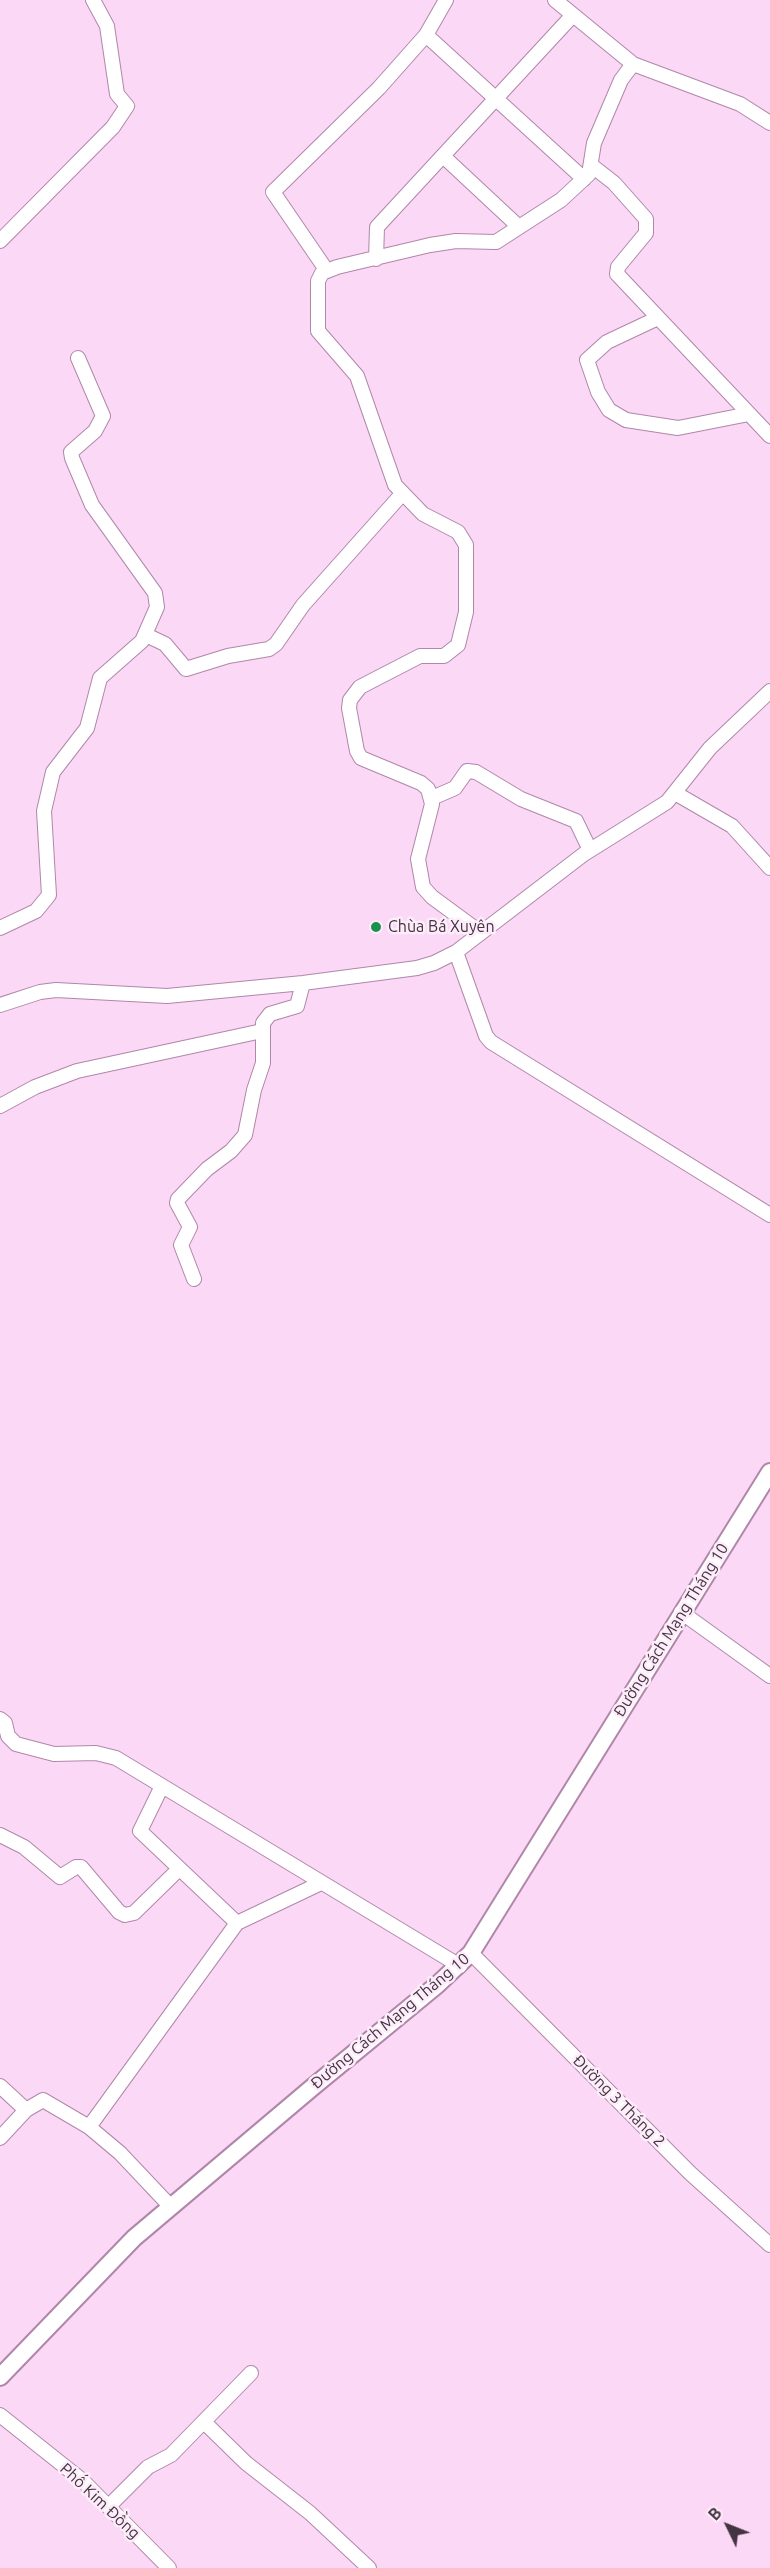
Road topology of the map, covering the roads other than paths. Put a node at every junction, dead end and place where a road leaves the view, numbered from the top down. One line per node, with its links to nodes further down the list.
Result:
1 (93, 0): 13 (street)
2 (446, 0): 5 (street)
3 (555, 0): 4 (street)
4 (573, 15): 6 (street); 7 (street)
5 (426, 35): 7 (street); 15 (street)
6 (633, 64): 8 (street); 10 (street)
7 (496, 98): 9 (street); 11 (street)
8 (770, 123)
9 (443, 156): 12 (street); 14 (street)
10 (591, 165): 11 (street); 16 (street)
11 (584, 179): 12 (street)
12 (518, 226): 14 (street)
13 (0, 241)
14 (376, 260): 15 (street)
15 (327, 271): 20 (street)
16 (657, 318): 18 (street); 18 (street)
17 (78, 358): 21 (street)
18 (749, 414): 19 (street)
19 (770, 436)
20 (402, 494): 21 (street); 24 (street)
21 (146, 635): 27 (street)
22 (770, 691): 23 (street)
23 (675, 793): 25 (street); 26 (street)
24 (432, 798): 25 (street); 28 (street)
25 (590, 850): 28 (street)
26 (770, 868)
27 (0, 928)
28 (481, 933): 29 (street)
29 (456, 952): 30 (street); 34 (street)
30 (303, 983): 31 (street); 32 (street)
31 (0, 1005)
32 (262, 1031): 33 (street); 35 (street)
33 (0, 1106)
34 (770, 1215)
35 (194, 1279)
36 (770, 1472): 37 (main road, Đường Cách Mạng Tháng 10)
37 (681, 1612): 38 (street); 45 (main road, Đường Cách Mạng Tháng 10)
38 (770, 1676)
39 (0, 1719): 40 (street, Đường 3 Tháng 2)
40 (162, 1786): 42 (street); 43 (street, Đường 3 Tháng 2)
41 (0, 1835): 42 (street)
42 (178, 1870): 44 (street)
43 (321, 1882): 44 (street); 45 (street, Đường 3 Tháng 2)
44 (237, 1923): 48 (street)
45 (465, 1959): 50 (main road, Đường Cách Mạng Tháng 10); 51 (street, Đường 3 Tháng 2)
46 (0, 2086): 47 (street)
47 (26, 2110): 48 (street); 49 (street)
48 (89, 2127): 50 (street)
49 (0, 2138)
50 (171, 2207): 53 (main road, Đường Cách Mạng Tháng 10)
51 (770, 2245)
52 (251, 2373): 55 (street)
53 (0, 2377)
54 (0, 2415): 56 (street, Phố Kim Đồng)
55 (204, 2422): 56 (street); 58 (street)
56 (109, 2506): 57 (street, Phố Kim Đồng)
57 (169, 2568)
58 (369, 2568)

